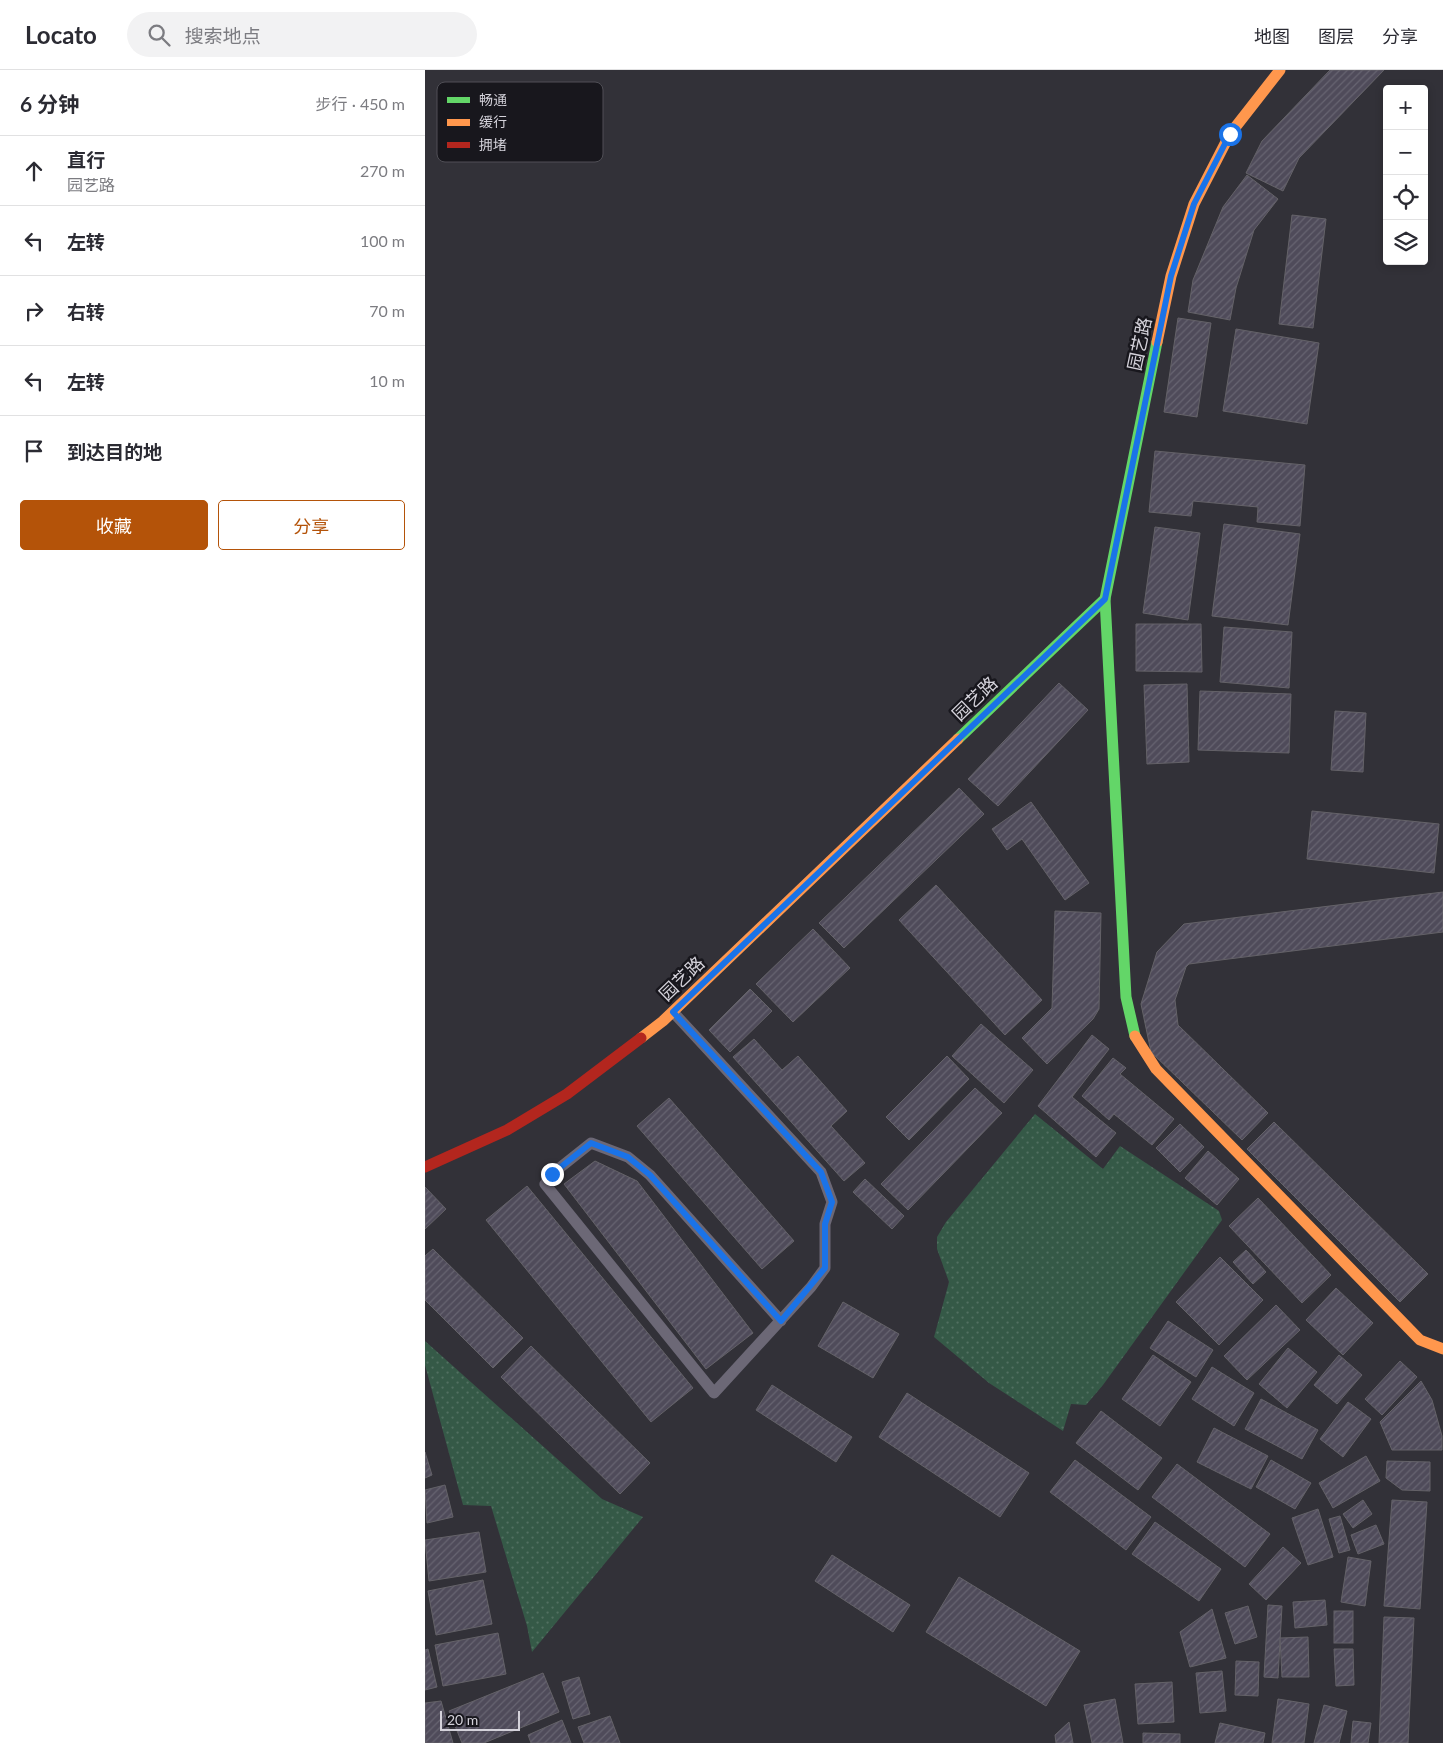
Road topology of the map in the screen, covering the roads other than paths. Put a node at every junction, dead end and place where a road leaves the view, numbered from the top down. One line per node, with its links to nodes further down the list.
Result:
1 (1280, 70): 2 (street, 园艺路)
2 (1105, 599): 3 (street, 园艺路); 6 (street)
3 (673, 1012): 4 (street, 园艺路); 5 (lane)
4 (425, 1167)
5 (781, 1321): 5 (lane)
6 (1443, 1349)

